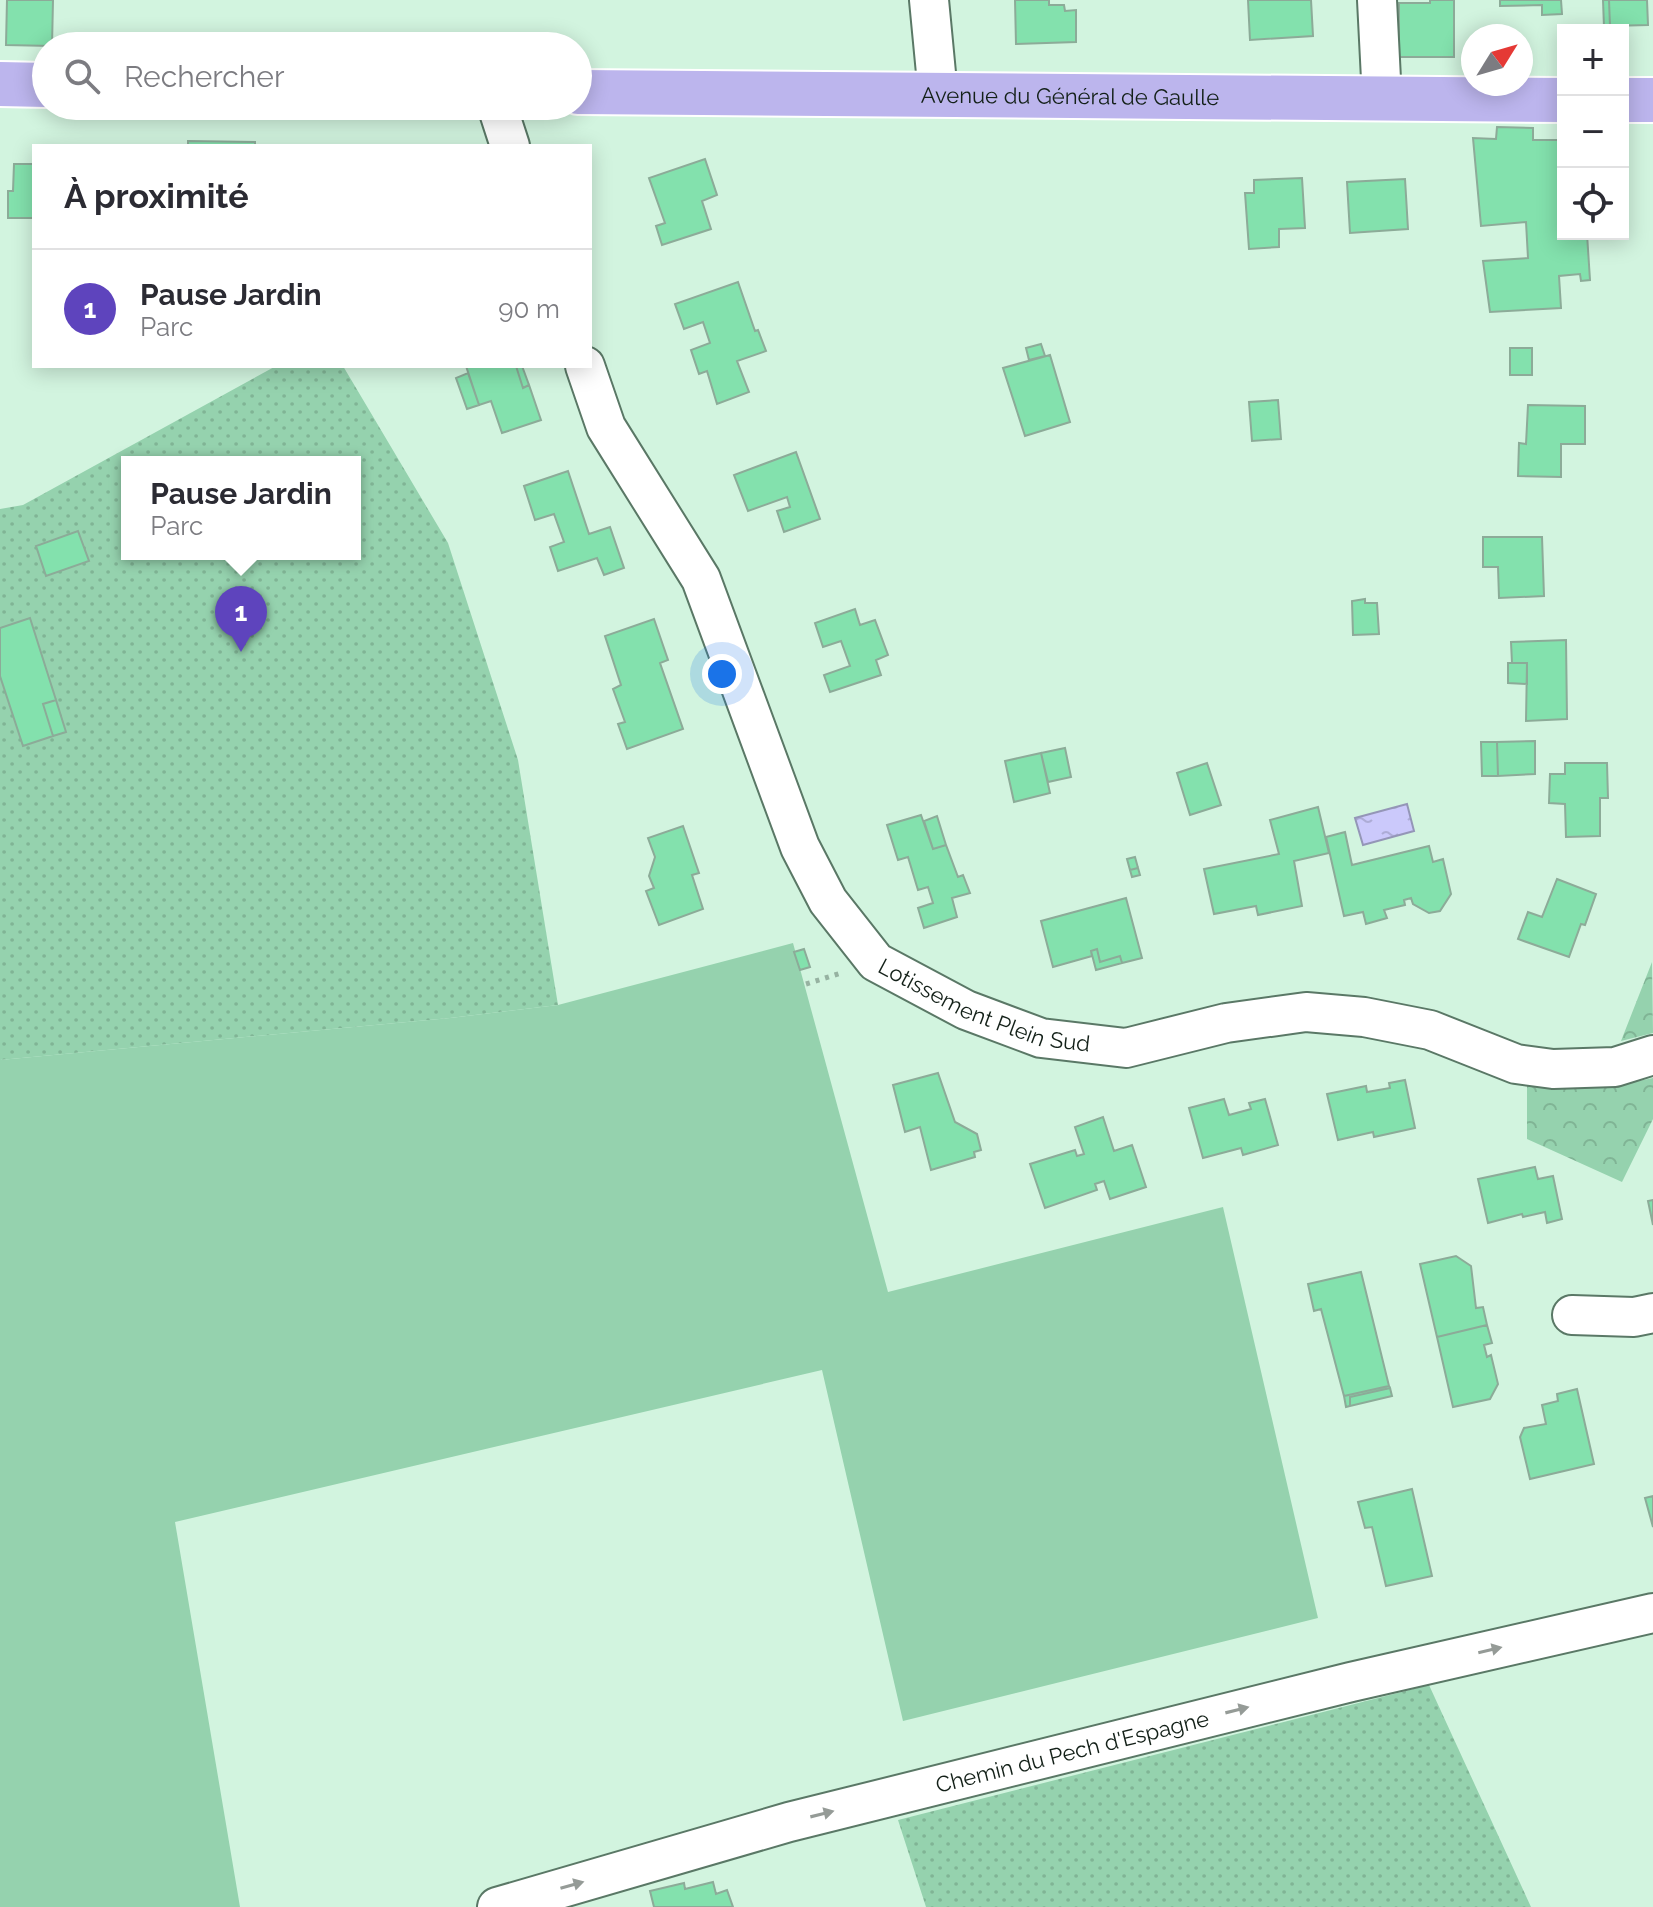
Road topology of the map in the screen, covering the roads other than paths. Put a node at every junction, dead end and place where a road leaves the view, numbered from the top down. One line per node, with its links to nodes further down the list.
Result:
1 (929, 0): 6 (street)
2 (1377, 0): 7 (street)
3 (0, 84): 4 (main road)
4 (32, 85)
5 (592, 92): 6 (main road, Avenue du Général de Gaulle)
6 (938, 94): 7 (main road, Avenue du Général de Gaulle)
7 (1382, 99): 8 (main road, Avenue du Général de Gaulle)
8 (1557, 100)
9 (1629, 100): 10 (main road)
10 (1653, 100)
11 (502, 120): 12 (street)
12 (509, 144)
13 (586, 368): 14 (street, Lotissement Plein Sud)
14 (1653, 1055)
15 (1653, 1313): 16 (street)
16 (1572, 1315)
17 (1653, 1613): 18 (street, Chemin du Pech d'Espagne, one-way to 17)
18 (497, 1907)

